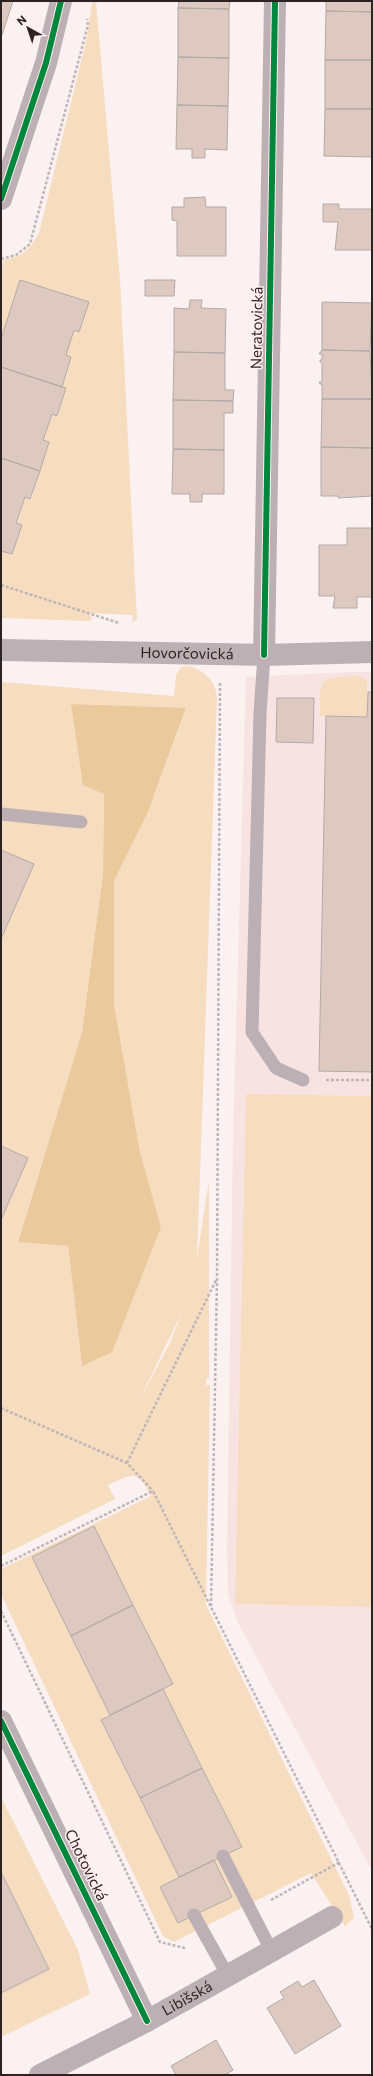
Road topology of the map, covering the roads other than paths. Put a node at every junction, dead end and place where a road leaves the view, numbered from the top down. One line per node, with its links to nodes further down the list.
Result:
1 (61, 1): 3 (street)
2 (276, 1): 6 (street, Neratovická)
3 (1, 199)
4 (1, 650): 6 (street, Hovorčovická)
5 (372, 652): 6 (street, Hovorčovická)
6 (264, 655): 9 (lane)
7 (1, 814): 8 (lane)
8 (81, 822)
9 (303, 1080)
10 (1, 1721): 16 (street, Chotovická)
11 (223, 1856): 14 (lane)
12 (194, 1915): 15 (lane)
13 (332, 1917): 14 (street, Libišská)
14 (272, 1952): 15 (street, Libišská)
15 (228, 1976): 16 (street, Libišská)
16 (147, 2021): 17 (street, Libišská)
17 (40, 2075)

